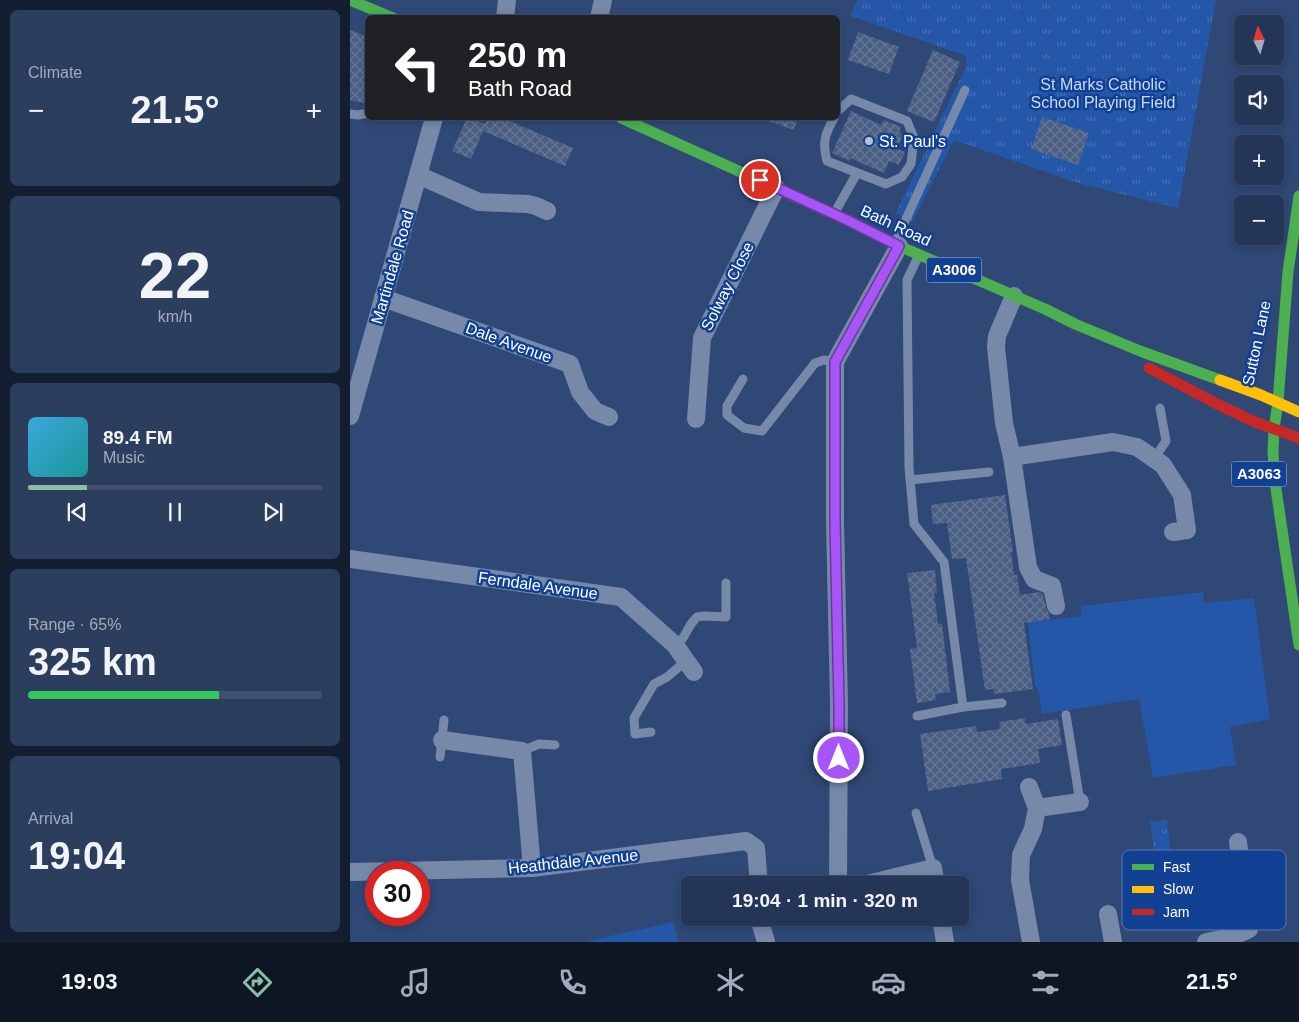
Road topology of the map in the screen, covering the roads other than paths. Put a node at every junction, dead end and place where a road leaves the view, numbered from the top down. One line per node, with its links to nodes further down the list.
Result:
1 (350, 0): 4 (main road)
2 (507, 0): 5 (street)
3 (603, 0): 6 (street)
4 (386, 15)
5 (505, 15)
6 (600, 15)
7 (965, 90): 20 (lane)
8 (840, 110): 14 (lane)
9 (350, 114): 10 (lane)
10 (365, 114)
11 (433, 120): 15 (street, Martindale Road)
12 (625, 120): 16 (main road, Bath Road / A3006)
13 (833, 120): 14 (lane)
14 (857, 173): 19 (lane)
15 (418, 175): 18 (street); 24 (street, Martindale Road)
16 (776, 188): 19 (main road, Bath Road / A3006); 38 (street, Solway Close)
17 (1299, 196): 22 (main road, Sutton Lane)
18 (547, 211)
19 (834, 214): 20 (main road, Bath Road / A3006)
20 (897, 244): 21 (main road, Bath Road / A3006); 28 (street)
21 (919, 254): 23 (main road, Bath Road / A3006); 47 (lane)
22 (1288, 272): 26 (main road, Sutton Lane); 32 (main road, Sutton Lane)
23 (1014, 296): 25 (main road, Bath Road / A3006); 44 (street)
24 (384, 298): 36 (street, Martindale Road); 37 (street, Dale Avenue)
25 (1075, 324): 27 (main road, Bath Road / A3006); 39 (main road, Bath Road / A3006)
26 (1271, 347)
27 (1140, 351): 30 (main road, Bath Road / A3006); 31 (main road)
28 (835, 362): 29 (lane); 75 (street)
29 (743, 379)
30 (1262, 390): 32 (main road, Bath Road / A3006); 35 (main road); 39 (main road, Sutton Lane)
31 (1233, 396)
32 (1278, 402): 34 (main road, Bath Road / A3006); 35 (main road, Sutton Lane)
33 (1160, 408): 45 (lane)
34 (1299, 412)
35 (1270, 414): 40 (main road); 41 (main road)
36 (350, 416)
37 (609, 416)
38 (696, 419)
39 (1255, 422): 41 (main road, Bath Road / A3006); 42 (main road, Sutton Lane)
40 (1299, 427)
41 (1274, 429): 43 (main road, Bath Road / A3006); 54 (main road, A3063)
42 (1255, 434)
43 (1299, 438)
44 (1012, 457): 45 (street); 52 (street)
45 (1154, 460): 48 (street)
46 (989, 472): 47 (lane)
47 (910, 480): 58 (lane)
48 (1173, 532)
49 (350, 559): 53 (street, Ferndale Avenue)
50 (1277, 574): 55 (main road)
51 (726, 583): 53 (lane)
52 (1056, 606)
53 (675, 645): 56 (street, Ferndale Avenue)
54 (1299, 645)
55 (1299, 659)
56 (690, 666): 62 (lane)
57 (1002, 703): 58 (lane)
58 (963, 707): 60 (lane)
59 (1066, 714): 67 (lane)
60 (917, 716)
61 (444, 720): 64 (lane)
62 (651, 732)
63 (555, 745): 65 (lane)
64 (441, 749): 65 (street)
65 (522, 751): 72 (street)
66 (1029, 787): 68 (street)
67 (1080, 802): 68 (street)
68 (1037, 808): 83 (street)
69 (916, 813): 76 (lane)
70 (1238, 842): 71 (street)
71 (1239, 850)
72 (532, 868): 73 (street, Heathdale Avenue); 74 (street, Heathdale Avenue)
73 (350, 872)
74 (758, 876)
75 (838, 876)
76 (935, 876)
77 (1108, 914): 84 (street)
78 (761, 926): 81 (street)
79 (942, 926): 82 (street)
80 (1246, 930): 85 (street)
81 (766, 942)
82 (945, 942)
83 (1031, 942)
84 (1113, 942)
85 (1206, 942)

